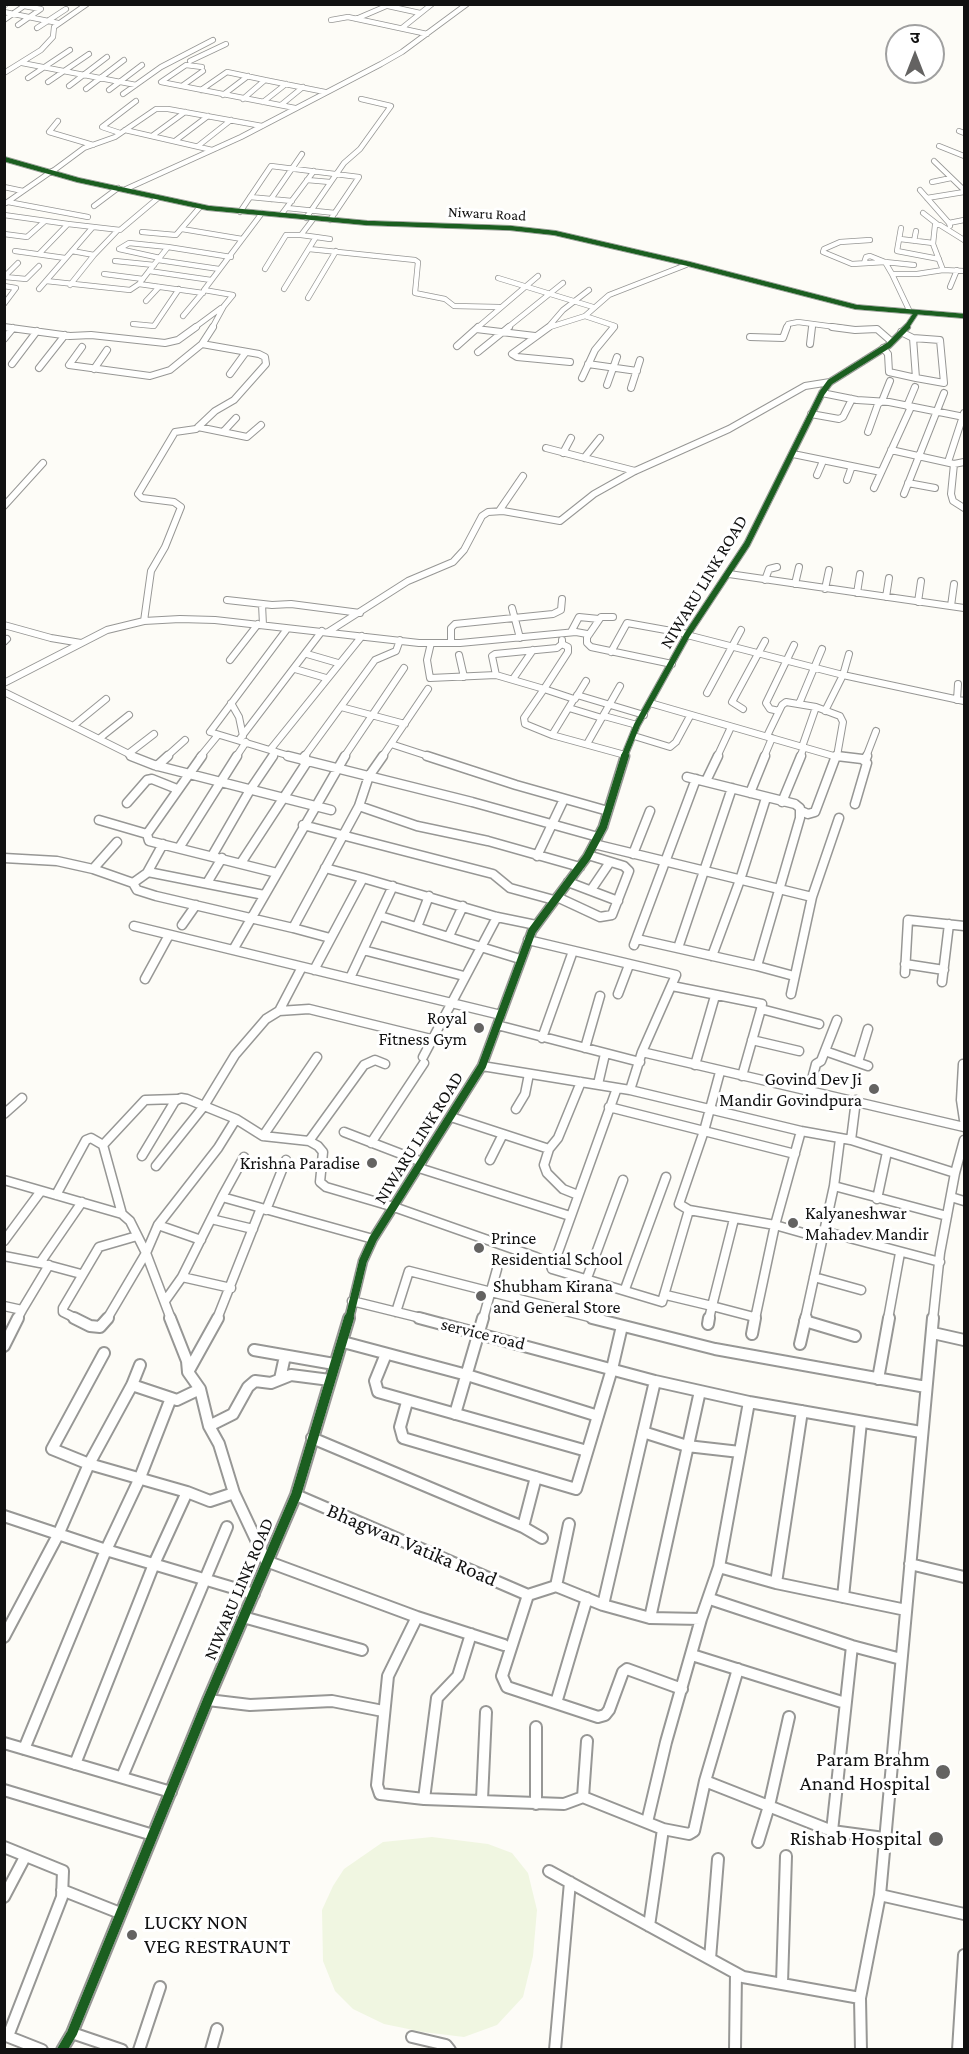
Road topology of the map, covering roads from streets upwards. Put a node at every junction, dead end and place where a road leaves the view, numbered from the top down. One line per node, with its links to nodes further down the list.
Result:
1 (87, 4): 14 (street)
2 (432, 4): 7 (street)
3 (467, 4): 18 (street)
4 (390, 5): 7 (street); 10 (street)
5 (66, 9): 12 (street)
6 (4, 12): 8 (street)
7 (420, 13): 17 (street)
8 (14, 14): 9 (street); 9 (street); 11 (street)
9 (31, 17): 12 (street); 15 (street)
10 (356, 19): 13 (street); 17 (street)
11 (4, 20)
12 (47, 20): 14 (street); 16 (street)
13 (331, 20)
14 (58, 23): 28 (street)
15 (18, 25)
16 (37, 28)
17 (402, 28): 18 (street)
18 (427, 34): 48 (street)
19 (213, 40): 21 (street)
20 (226, 44): 23 (street)
21 (196, 48): 23 (street); 41 (street)
22 (70, 50): 30 (street)
23 (208, 52): 27 (street)
24 (89, 54): 31 (street)
25 (106, 57): 33 (street)
26 (124, 60): 36 (street)
27 (190, 62)
28 (22, 63): 30 (street); 32 (street)
29 (142, 65): 39 (street)
30 (44, 67): 31 (street); 35 (street)
31 (64, 71): 33 (street); 38 (street)
32 (4, 73)
33 (82, 75): 36 (street); 42 (street)
34 (248, 76): 37 (street); 47 (street); 50 (street)
35 (28, 78)
36 (101, 78): 39 (street); 45 (street)
37 (265, 80): 40 (street); 51 (street)
38 (48, 82)
39 (120, 82): 41 (street); 46 (street)
40 (286, 84): 44 (street); 54 (street)
41 (136, 85): 49 (street)
42 (69, 86)
43 (182, 86): 43 (street); 47 (street)
44 (303, 87): 48 (street); 55 (street)
45 (86, 89)
46 (109, 90)
47 (201, 90): 50 (street)
48 (326, 92): 56 (street)
49 (123, 94)
50 (223, 94): 51 (street)
51 (243, 99): 54 (street)
52 (361, 99): 76 (street)
53 (136, 101): 62 (street)
54 (263, 102): 55 (street)
55 (281, 105): 56 (street)
56 (296, 108): 61 (street)
57 (185, 112): 58 (street); 62 (street); 63 (street)
58 (208, 116): 59 (street); 64 (street)
59 (231, 120): 61 (street); 66 (street)
60 (58, 121): 65 (street)
61 (262, 126): 68 (street)
62 (123, 131): 63 (street); 65 (street)
63 (152, 136): 64 (street)
64 (175, 141): 66 (street)
65 (93, 145): 74 (street)
66 (198, 146): 68 (street)
67 (939, 146): 70 (street)
68 (212, 150): 83 (street)
69 (302, 154): 73 (street)
70 (964, 158)
71 (4, 159): 74 (street, Niwaru Road)
72 (934, 161): 77 (street)
73 (291, 168): 75 (street); 87 (street); 90 (street)
74 (53, 171): 82 (street, Niwaru Road); 85 (street)
75 (314, 171): 76 (street); 78 (street)
76 (336, 173): 79 (street); 100 (street)
77 (951, 178): 80 (street); 86 (street)
78 (307, 180): 79 (street); 91 (street)
79 (330, 182): 97 (street)
80 (932, 182)
81 (4, 187): 85 (street)
82 (118, 188): 83 (street, Niwaru Road); 94 (street)
83 (126, 189): 88 (street, Niwaru Road)
84 (920, 190): 89 (street)
85 (23, 191): 92 (street)
86 (964, 193): 89 (street)
87 (250, 197): 90 (street); 98 (street)
88 (158, 198): 95 (street, Niwaru Road); 117 (street)
89 (927, 198): 111 (street)
90 (271, 199): 91 (street)
91 (292, 201): 96 (street)
92 (6, 203): 93 (street)
93 (28, 206): 104 (street); 105 (street)
94 (94, 206)
95 (200, 207): 98 (street, Niwaru Road); 116 (street)
96 (286, 208): 97 (street); 103 (street)
97 (311, 211): 100 (street); 106 (street)
98 (240, 212): 99 (street, Niwaru Road)
99 (262, 213): 103 (street, Niwaru Road); 124 (street)
100 (335, 213): 108 (street)
101 (923, 213): 113 (street)
102 (4, 215): 104 (street)
103 (281, 215): 106 (street, Niwaru Road)
104 (18, 217): 110 (street); 120 (street)
105 (88, 217)
106 (306, 218): 107 (street, Niwaru Road)
107 (314, 218): 108 (street, Niwaru Road); 122 (street)
108 (330, 220): 146 (street, Niwaru Road)
109 (964, 220): 111 (street)
110 (45, 221): 112 (street); 120 (street)
111 (949, 223): 121 (street)
112 (68, 224): 114 (street); 136 (street)
113 (937, 224): 121 (street); 130 (street)
114 (92, 228): 117 (street); 134 (street)
115 (901, 228): 126 (street)
116 (182, 229): 119 (street); 124 (street)
117 (117, 231): 137 (street)
118 (916, 231): 129 (street)
119 (142, 232)
120 (4, 233)
121 (955, 234): 128 (street)
122 (301, 235): 123 (street); 150 (street)
123 (316, 237): 125 (street); 132 (street)
124 (242, 239): 138 (street)
125 (330, 239)
126 (900, 239): 129 (street); 140 (street)
127 (870, 240): 145 (street)
128 (964, 240)
129 (914, 241): 130 (street)
130 (933, 243): 141 (street)
131 (168, 248): 138 (street); 143 (street); 143 (street)
132 (309, 249): 135 (street); 173 (street)
133 (15, 251): 136 (street)
134 (72, 251): 137 (street); 139 (street)
135 (336, 251): 178 (street); 183 (street)
136 (39, 254): 139 (street)
137 (94, 255): 167 (street)
138 (231, 257): 149 (street)
139 (65, 258): 163 (street)
140 (930, 259): 141 (street); 155 (street)
141 (939, 259): 151 (street)
142 (115, 261): 143 (street)
143 (157, 261): 149 (street); 153 (street)
144 (18, 262): 159 (street)
145 (885, 262): 147 (street); 157 (street)
146 (689, 264): 184 (street); 185 (street, Niwaru Road)
147 (914, 265)
148 (39, 266): 159 (street)
149 (219, 269): 161 (street)
150 (265, 269)
151 (943, 270): 152 (street); 155 (street)
152 (957, 270): 154 (street); 162 (street)
153 (149, 271): 161 (street); 164 (street)
154 (964, 271)
155 (931, 272): 157 (street)
156 (104, 274): 164 (street)
157 (892, 274): 185 (street)
158 (538, 276): 169 (street)
159 (5, 277)
160 (498, 279): 169 (street)
161 (211, 280): 176 (street)
162 (954, 280): 165 (street); 171 (street)
163 (46, 281): 167 (street); 172 (street)
164 (141, 282): 167 (street); 170 (street)
165 (964, 282)
166 (563, 283): 177 (street)
167 (70, 285)
168 (4, 286): 181 (street)
169 (526, 286): 177 (street); 183 (street)
170 (159, 287): 174 (street); 179 (street)
171 (950, 287)
172 (39, 289)
173 (284, 289)
174 (179, 290): 176 (street); 189 (street)
175 (588, 290): 180 (street)
176 (203, 292): 182 (street); 186 (street)
177 (549, 294): 180 (street); 197 (street)
178 (308, 298)
179 (146, 300)
180 (574, 301): 184 (street); 191 (street)
181 (4, 304)
182 (224, 306): 198 (street); 203 (street)
183 (499, 307): 194 (street)
184 (593, 307): 187 (street)
185 (913, 312): 188 (street, Niwaru Road); 196 (street, NIWARU LINK ROAD)
186 (183, 316)
187 (585, 316): 191 (street); 216 (street)
188 (964, 316)
189 (133, 324)
190 (812, 324): 200 (street); 204 (street); 205 (street)
191 (550, 326): 199 (street)
192 (4, 327): 193 (street)
193 (13, 328): 195 (street); 202 (street)
194 (476, 329): 197 (street); 206 (street)
195 (37, 332): 198 (street); 214 (street)
196 (901, 332): 201 (street); 205 (street, NIWARU LINK ROAD)
197 (503, 333): 199 (street); 210 (street)
198 (64, 335): 218 (street)
199 (535, 336): 213 (street)
200 (750, 337)
201 (913, 338): 224 (street); 224 (street)
202 (4, 339)
203 (202, 344): 209 (street); 220 (street)
204 (810, 344)
205 (887, 345): 224 (street); 226 (street, NIWARU LINK ROAD)
206 (457, 346)
207 (82, 347): 217 (street)
208 (107, 350): 220 (street)
209 (246, 352): 222 (street); 240 (street)
210 (478, 352)
211 (617, 357): 219 (street)
212 (640, 360): 221 (street)
213 (570, 362)
214 (12, 364)
215 (59, 364): 217 (street)
216 (588, 364): 219 (street); 223 (street)
217 (69, 365): 220 (street)
218 (39, 368)
219 (613, 368): 221 (street); 227 (street)
220 (94, 369)
221 (637, 371): 229 (street)
222 (230, 374)
223 (582, 378)
224 (915, 378)
225 (891, 381): 233 (street)
226 (830, 382): 230 (street, NIWARU LINK ROAD); 256 (street)
227 (608, 385)
228 (915, 387): 234 (street)
229 (631, 388)
230 (822, 393): 232 (street); 236 (street, NIWARU LINK ROAD)
231 (944, 393): 235 (street)
232 (852, 399): 233 (street); 236 (street)
233 (882, 401): 234 (street); 242 (street)
234 (909, 406): 235 (street); 246 (street)
235 (937, 412): 237 (street); 249 (street)
236 (811, 414): 248 (street, NIWARU LINK ROAD)
237 (964, 416): 254 (street)
238 (236, 418): 241 (street)
239 (261, 425): 241 (street)
240 (198, 427): 241 (street); 292 (street)
241 (223, 432)
242 (868, 432)
243 (571, 438): 247 (street)
244 (600, 438): 250 (street)
245 (546, 448): 247 (street)
246 (891, 450): 249 (street); 257 (street)
247 (563, 453): 250 (street)
248 (793, 454): 251 (street); 271 (street, NIWARU LINK ROAD)
249 (919, 456): 254 (street); 261 (street)
250 (584, 458): 256 (street)
251 (823, 461): 255 (street); 258 (street)
252 (964, 462): 254 (street)
253 (43, 463): 265 (street)
254 (951, 463): 266 (street)
255 (852, 466): 257 (street); 260 (street)
256 (635, 471): 267 (street)
257 (881, 472): 262 (street)
258 (817, 475)
259 (523, 476): 267 (street)
260 (847, 480)
261 (908, 483): 263 (street); 264 (street)
262 (874, 488)
263 (935, 488)
264 (904, 494)
265 (4, 506)
266 (964, 508)
267 (499, 511): 288 (street)
268 (777, 567): 274 (street)
269 (799, 567): 276 (street)
270 (829, 570): 278 (street)
271 (729, 574): 274 (street); 301 (street, NIWARU LINK ROAD)
272 (860, 574): 279 (street)
273 (889, 578): 280 (street)
274 (765, 580): 276 (street)
275 (921, 580): 283 (street)
276 (795, 584): 278 (street)
277 (954, 584): 285 (street)
278 (825, 589): 279 (street)
279 (857, 593): 280 (street)
280 (886, 597): 283 (street)
281 (562, 599): 290 (street)
282 (227, 600): 284 (street)
283 (918, 602): 285 (street)
284 (262, 604): 288 (street); 294 (street)
285 (951, 606): 287 (street)
286 (513, 608): 290 (street)
287 (964, 608)
288 (360, 613): 297 (street)
289 (613, 616): 291 (street)
290 (515, 618): 304 (street); 310 (street)
291 (599, 619): 298 (street); 303 (street)
292 (144, 621): 294 (street); 308 (street)
293 (4, 625): 308 (street)
294 (261, 625): 295 (street); 323 (street)
295 (287, 629): 297 (street); 346 (street)
296 (741, 630): 313 (street)
297 (325, 632): 302 (street); 319 (street)
298 (571, 632): 299 (street); 303 (street)
299 (561, 633): 300 (street); 311 (street)
300 (544, 635): 304 (street); 314 (street)
301 (688, 635): 313 (street); 318 (street); 326 (street, NIWARU LINK ROAD)
302 (362, 636): 305 (street); 325 (street)
303 (588, 636): 318 (street)
304 (520, 638): 306 (street)
305 (400, 640): 309 (street); 350 (street)
306 (505, 640): 310 (street); 317 (street)
307 (765, 641): 320 (street)
308 (81, 643): 336 (street)
309 (431, 643): 310 (street); 332 (street)
310 (451, 643)
311 (562, 644): 314 (street); 340 (street)
312 (794, 645): 324 (street)
313 (734, 646): 320 (street); 342 (street)
314 (548, 649): 316 (street)
315 (822, 649): 328 (street)
316 (533, 650): 317 (street); 334 (street)
317 (509, 652): 330 (street)
318 (610, 652): 326 (street)
319 (307, 654): 325 (street); 329 (street)
320 (760, 654): 324 (street); 353 (street)
321 (849, 654): 331 (street)
322 (459, 655): 332 (street)
323 (230, 660)
324 (787, 662): 328 (street); 354 (street)
325 (338, 663): 333 (street)
326 (672, 664): 347 (street, NIWARU LINK ROAD)
327 (404, 668): 358 (street)
328 (815, 668): 331 (street); 348 (street)
329 (295, 669): 333 (street); 373 (street)
330 (496, 675): 332 (street); 334 (street)
331 (843, 675): 345 (street); 355 (street)
332 (464, 677)
333 (326, 678): 377 (street)
334 (513, 680): 340 (street)
335 (586, 681): 343 (street)
336 (4, 683)
337 (958, 684): 345 (street)
338 (620, 686): 349 (street)
339 (429, 689): 361 (street)
340 (544, 689): 343 (street); 368 (street)
341 (4, 692): 363 (street)
342 (707, 693)
343 (576, 697): 349 (street); 352 (street)
344 (106, 699): 363 (street)
345 (961, 700)
346 (231, 703): 367 (street); 373 (street)
347 (650, 703): 357 (street, NIWARU LINK ROAD); 359 (street)
348 (799, 704): 351 (street); 354 (street)
349 (610, 705): 357 (street); 360 (street)
350 (340, 707): 358 (street); 381 (street)
351 (816, 707): 355 (street); 376 (street)
352 (569, 708): 360 (street); 368 (street)
353 (743, 709)
354 (779, 711): 370 (street)
355 (825, 711): 380 (street)
356 (129, 715): 371 (street)
357 (644, 715): 362 (street, NIWARU LINK ROAD)
358 (373, 716): 361 (street); 384 (street)
359 (690, 716): 364 (street); 369 (street)
360 (603, 717): 362 (street); 375 (street)
361 (405, 724): 374 (street)
362 (637, 725): 369 (street, NIWARU LINK ROAD)
363 (73, 726): 371 (street)
364 (731, 727): 370 (street); 389 (street)
365 (876, 731): 382 (street)
366 (154, 734): 378 (street)
367 (218, 735): 373 (street); 385 (street)
368 (552, 735): 375 (street)
369 (634, 736): 379 (street, NIWARU LINK ROAD)
370 (769, 737): 376 (street); 394 (street)
371 (100, 738): 378 (street)
372 (185, 740): 383 (street)
373 (243, 740): 377 (street); 390 (street)
374 (391, 744): 386 (street); 396 (street)
375 (586, 744): 379 (street)
376 (803, 747): 380 (street); 398 (street)
377 (273, 751): 381 (street); 393 (street)
378 (128, 754): 383 (street)
379 (625, 755): 404 (street, NIWARU LINK ROAD)
380 (837, 756): 382 (street); 406 (street)
381 (304, 761): 384 (street); 395 (street)
382 (865, 761): 400 (street)
383 (158, 766): 385 (street)
384 (336, 769): 386 (street); 401 (street)
385 (187, 774): 390 (street); 392 (street)
386 (369, 776): 402 (street); 409 (street)
387 (687, 777): 388 (street)
388 (696, 779): 389 (street); 424 (street)
389 (706, 782): 391 (street)
390 (219, 783): 393 (street); 416 (street)
391 (732, 788): 394 (street); 430 (street)
392 (177, 789): 399 (street); 411 (street)
393 (250, 790): 395 (street); 419 (street)
394 (750, 793): 397 (street)
395 (282, 798): 401 (street); 425 (street)
396 (564, 798): 404 (street); 409 (street)
397 (766, 798): 398 (street); 433 (street)
398 (782, 802): 406 (street)
399 (128, 803)
400 (855, 804)
401 (314, 806): 403 (street); 410 (street)
402 (359, 806): 412 (street); 420 (street)
403 (331, 810)
404 (608, 811): 413 (street, NIWARU LINK ROAD)
405 (650, 811): 417 (street)
406 (801, 811): 439 (street)
407 (838, 818): 442 (street)
408 (99, 820): 411 (street)
409 (554, 824): 413 (street); 420 (street)
410 (303, 825): 412 (street); 431 (street)
411 (147, 834): 415 (street)
412 (343, 835): 427 (street); 443 (street)
413 (596, 840): 417 (street); 418 (street, NIWARU LINK ROAD)
414 (117, 842): 428 (street)
415 (163, 844): 416 (street); 429 (street)
416 (179, 848): 419 (street)
417 (633, 854): 424 (street)
418 (588, 855): 423 (street); 426 (street, NIWARU LINK ROAD)
419 (212, 856): 422 (street)
420 (537, 856): 426 (street)
421 (4, 858): 428 (street)
422 (222, 858): 425 (street); 436 (street)
423 (610, 862): 438 (street); 444 (street)
424 (667, 862): 430 (street); 462 (street)
425 (241, 863): 431 (street)
426 (580, 867): 434 (street, NIWARU LINK ROAD)
427 (325, 868): 432 (street); 456 (street)
428 (93, 869): 435 (street)
429 (148, 872): 435 (street); 436 (street)
430 (705, 872): 433 (street); 462 (street)
431 (277, 873): 440 (street)
432 (363, 878): 437 (street); 459 (street)
433 (740, 880): 439 (street); 466 (street)
434 (568, 882): 438 (street); 443 (street, NIWARU LINK ROAD)
435 (134, 884): 445 (street)
436 (207, 884): 440 (street)
437 (393, 886): 441 (street); 447 (street)
438 (591, 890): 444 (street)
439 (780, 890): 442 (street); 470 (street)
440 (264, 895): 449 (street)
441 (429, 896): 446 (street); 455 (street)
442 (812, 897): 476 (street)
443 (555, 898): 444 (street); 452 (street, NIWARU LINK ROAD)
444 (618, 901)
445 (196, 905): 449 (street); 451 (street)
446 (463, 906): 448 (street); 458 (street)
447 (380, 916): 455 (street); 464 (street)
448 (497, 916): 452 (street); 461 (street)
449 (249, 918): 456 (street); 463 (street)
450 (949, 924): 454 (street); 468 (street); 473 (street)
451 (182, 925)
452 (536, 925): 460 (street, NIWARU LINK ROAD)
453 (134, 926): 457 (street)
454 (964, 926)
455 (417, 927): 458 (street)
456 (292, 928): 459 (street)
457 (169, 934): 463 (street); 478 (street)
458 (449, 936): 461 (street)
459 (330, 938): 472 (street)
460 (528, 940): 465 (street); 467 (street, NIWARU LINK ROAD)
461 (480, 946): 467 (street); 475 (street)
462 (678, 948): 466 (street)
463 (233, 950): 471 (street)
464 (363, 950): 475 (street); 477 (street)
465 (573, 951): 469 (street); 493 (street)
466 (712, 956): 470 (street)
467 (520, 959): 488 (street, NIWARU LINK ROAD)
468 (905, 964): 473 (street); 474 (street)
469 (629, 965): 480 (street); 481 (street)
470 (757, 966): 476 (street)
471 (302, 967): 472 (street); 487 (street)
472 (314, 970): 477 (street)
473 (944, 970): 479 (street)
474 (905, 973)
475 (464, 976): 485 (street)
476 (794, 976): 482 (street)
477 (350, 978): 485 (street)
478 (145, 979)
479 (942, 982)
480 (672, 986): 484 (street); 501 (street)
481 (618, 994)
482 (791, 994)
483 (600, 996): 496 (street)
484 (715, 996): 486 (street); 505 (street)
485 (450, 1003): 488 (street); 494 (street)
486 (761, 1010): 490 (street); 495 (street)
487 (279, 1011): 494 (street); 519 (street)
488 (501, 1016): 491 (street, NIWARU LINK ROAD)
489 (837, 1020): 498 (street)
490 (819, 1024)
491 (497, 1025): 493 (street); 506 (street, NIWARU LINK ROAD)
492 (868, 1029): 502 (street)
493 (542, 1038): 496 (street)
494 (430, 1039): 537 (street)
495 (752, 1040): 497 (street); 510 (street)
496 (585, 1048): 499 (street)
497 (799, 1051)
498 (825, 1051): 502 (street); 515 (street)
499 (605, 1054): 501 (street); 512 (street)
500 (318, 1057): 532 (street)
501 (641, 1057): 505 (street); 514 (street)
502 (858, 1062): 507 (street)
503 (385, 1064): 536 (street)
504 (963, 1064): 526 (street)
505 (695, 1065): 508 (street)
506 (482, 1066): 509 (street); 524 (street, NIWARU LINK ROAD)
507 (868, 1066)
508 (720, 1072): 510 (street); 522 (street)
509 (529, 1074): 511 (street); 521 (street)
510 (742, 1076): 515 (street)
511 (581, 1082): 512 (street); 539 (street)
512 (598, 1084): 513 (street)
513 (617, 1088): 514 (street); 520 (street)
514 (630, 1090): 522 (street)
515 (809, 1091): 518 (street)
516 (22, 1098): 523 (street)
517 (177, 1099): 519 (street); 538 (street); 542 (street)
518 (856, 1100): 527 (street); 534 (street)
519 (204, 1106): 525 (street); 547 (street)
520 (609, 1107): 528 (street); 555 (street)
521 (516, 1109)
522 (711, 1109): 528 (street); 529 (street)
523 (4, 1114)
524 (451, 1117): 531 (street); 546 (street, NIWARU LINK ROAD)
525 (236, 1119): 532 (street); 569 (street)
526 (964, 1120)
527 (964, 1127)
528 (704, 1131): 541 (street); 563 (street)
529 (801, 1131): 533 (street); 541 (street)
530 (344, 1132): 537 (street)
531 (503, 1134): 539 (street); 545 (street)
532 (263, 1136): 536 (street)
533 (840, 1139): 534 (street); 552 (street)
534 (851, 1140): 540 (street)
535 (964, 1140): 548 (street)
536 (309, 1141): 561 (street)
537 (370, 1143): 546 (street)
538 (103, 1145): 554 (street); 564 (street)
539 (549, 1149): 555 (street)
540 (887, 1152): 548 (street); 558 (street)
541 (795, 1154): 570 (street)
542 (142, 1156)
543 (244, 1157): 556 (street)
544 (286, 1160): 562 (street)
545 (490, 1160)
546 (420, 1165): 561 (street, NIWARU LINK ROAD); 565 (street)
547 (156, 1166)
548 (955, 1173): 557 (street)
549 (666, 1177): 589 (street)
550 (4, 1180): 553 (street)
551 (623, 1180): 587 (street)
552 (834, 1186): 558 (street); 572 (street)
553 (41, 1191): 554 (street); 576 (street)
554 (56, 1195): 560 (street)
555 (578, 1195): 565 (street)
556 (222, 1197): 562 (street); 567 (street)
557 (951, 1197): 559 (street); 566 (street)
558 (877, 1199): 566 (street)
559 (964, 1201)
560 (82, 1202): 564 (street); 581 (street)
561 (394, 1207): 574 (street, NIWARU LINK ROAD); 583 (street)
562 (264, 1209): 571 (street); 574 (street)
563 (689, 1210): 568 (street); 592 (street)
564 (122, 1214): 573 (street)
565 (570, 1216): 583 (street)
566 (947, 1216): 580 (street)
567 (211, 1219): 571 (street); 575 (street)
568 (734, 1219): 570 (street); 596 (street)
569 (158, 1225): 575 (street); 578 (street)
570 (775, 1225): 572 (street); 599 (street)
571 (253, 1229): 588 (street)
572 (822, 1234): 577 (street); 586 (street)
573 (137, 1236): 578 (street); 584 (street)
574 (373, 1239): 594 (street, NIWARU LINK ROAD)
575 (201, 1240): 585 (street)
576 (4, 1241)
577 (900, 1252): 580 (street); 621 (street)
578 (146, 1253): 584 (street); 593 (street)
579 (4, 1256): 581 (street)
580 (940, 1262): 604 (street)
581 (44, 1264): 584 (street); 597 (street)
582 (497, 1269): 591 (street)
583 (552, 1269): 587 (street)
584 (81, 1274)
585 (182, 1277): 588 (street); 593 (street)
586 (814, 1277): 590 (street); 600 (street)
587 (587, 1278): 589 (street)
588 (231, 1288): 618 (street)
589 (625, 1289): 592 (street)
590 (861, 1290)
591 (489, 1293): 598 (street); 602 (street); 603 (street)
592 (666, 1295): 596 (street)
593 (165, 1301): 618 (street)
594 (352, 1301): 598 (street, service road); 608 (street, NIWARU LINK ROAD)
595 (4, 1306): 597 (street)
596 (712, 1306): 599 (street); 601 (street)
597 (22, 1310): 610 (street)
598 (396, 1312): 603 (street, service road)
599 (754, 1317): 605 (street)
600 (805, 1321): 606 (street); 609 (street)
601 (708, 1324)
602 (622, 1326): 617 (street); 621 (street)
603 (478, 1332): 617 (street, service road); 619 (street)
604 (933, 1333): 607 (street); 625 (street)
605 (752, 1334)
606 (855, 1336)
607 (964, 1340)
608 (343, 1342): 613 (street); 615 (street, NIWARU LINK ROAD)
609 (800, 1344)
610 (4, 1346)
611 (254, 1350): 614 (street)
612 (104, 1353): 642 (street)
613 (386, 1354): 619 (street); 629 (street)
614 (285, 1356): 615 (street); 620 (street)
615 (334, 1364): 622 (street, NIWARU LINK ROAD)
616 (140, 1365): 624 (street)
617 (612, 1369): 623 (street, service road); 633 (street)
618 (188, 1372): 626 (street)
619 (466, 1375): 632 (street); 633 (street)
620 (280, 1379): 622 (street); 635 (street)
621 (878, 1379): 625 (street)
622 (330, 1380): 638 (street, NIWARU LINK ROAD)
623 (655, 1381): 627 (street, service road); 636 (street)
624 (132, 1385): 628 (street); 642 (street)
625 (926, 1387): 637 (street)
626 (200, 1389): 628 (street); 635 (street)
627 (700, 1391): 630 (street, service road); 639 (street)
628 (171, 1398): 644 (street)
629 (407, 1402): 632 (street); 643 (street)
630 (749, 1402): 631 (street, service road); 641 (street)
631 (802, 1411): 634 (street, service road); 661 (street)
632 (455, 1414): 640 (street)
633 (598, 1416): 640 (street)
634 (861, 1422): 637 (street, service road); 665 (street)
635 (209, 1426): 646 (street)
636 (642, 1432): 639 (street); 668 (street)
637 (921, 1432): 657 (street)
638 (312, 1438): 647 (street, NIWARU LINK ROAD); 651 (street)
639 (687, 1446): 641 (street); 672 (street)
640 (587, 1451): 643 (street)
641 (740, 1452): 658 (street)
642 (89, 1464): 644 (street); 652 (street)
643 (536, 1477): 651 (street)
644 (140, 1480): 645 (street); 654 (street)
645 (187, 1492): 646 (street); 656 (street)
646 (234, 1493): 655 (street)
647 (296, 1495): 655 (street, NIWARU LINK ROAD); 664 (street, Bhagwan Vatika Road)
648 (4, 1516): 652 (street)
649 (569, 1524): 662 (street)
650 (227, 1527): 660 (street)
651 (524, 1527): 653 (street)
652 (58, 1534): 654 (street); 675 (street)
653 (542, 1538)
654 (106, 1550): 656 (street); 692 (street)
655 (266, 1561): 663 (street, NIWARU LINK ROAD); 671 (street)
656 (154, 1564): 660 (street); 693 (street)
657 (910, 1564): 659 (street); 669 (street)
658 (719, 1567): 661 (street); 667 (street)
659 (964, 1577)
660 (204, 1579): 663 (street); 694 (street)
661 (776, 1583): 665 (street)
662 (556, 1586): 664 (street); 666 (street)
663 (254, 1594): 670 (street, NIWARU LINK ROAD)
664 (528, 1595): 684 (street)
665 (843, 1597): 669 (street)
666 (587, 1598): 668 (street); 684 (street)
667 (710, 1599): 673 (street); 677 (street)
668 (603, 1605): 672 (street)
669 (906, 1610): 680 (street)
670 (243, 1617): 678 (street); 683 (street, NIWARU LINK ROAD)
671 (417, 1617): 674 (street); 686 (street)
672 (650, 1618): 673 (street)
673 (701, 1619): 679 (street)
674 (471, 1634): 676 (street); 699 (street)
675 (4, 1637)
676 (504, 1645)
677 (852, 1646): 680 (street); 685 (street)
678 (362, 1650)
679 (692, 1655): 681 (street); 682 (street)
680 (901, 1659): 707 (street)
681 (738, 1670): 685 (street); 695 (street)
682 (682, 1689): 684 (street); 703 (street)
683 (207, 1700): 686 (street); 697 (street, NIWARU LINK ROAD)
684 (556, 1703)
685 (845, 1703): 705 (street)
686 (383, 1711): 699 (street)
687 (486, 1712): 700 (street)
688 (789, 1717): 702 (street)
689 (536, 1726): 701 (street)
690 (587, 1741): 698 (street)
691 (4, 1743): 692 (street)
692 (24, 1749): 693 (street)
693 (75, 1764): 694 (street)
694 (122, 1778): 697 (street)
695 (705, 1781): 702 (street); 704 (street)
696 (4, 1790): 706 (street)
697 (171, 1792): 706 (street, NIWARU LINK ROAD)
698 (583, 1797): 701 (street); 703 (street)
699 (424, 1799): 700 (street)
700 (482, 1800): 701 (street)
701 (536, 1804)
702 (769, 1806): 705 (street); 708 (street)
703 (647, 1822): 704 (street)
704 (663, 1828): 720 (street)
705 (832, 1831): 707 (street)
706 (153, 1835): 718 (street, NIWARU LINK ROAD)
707 (884, 1838): 716 (street)
708 (758, 1842)
709 (4, 1847): 711 (street)
710 (786, 1856): 724 (street)
711 (25, 1857): 715 (street); 717 (street)
712 (718, 1859): 722 (street)
713 (549, 1871): 714 (street)
714 (570, 1882): 720 (street); 738 (street)
715 (62, 1890): 718 (street); 729 (street)
716 (880, 1895): 719 (street); 726 (street)
717 (4, 1897)
718 (120, 1913): 728 (street, NIWARU LINK ROAD)
719 (964, 1914)
720 (649, 1926): 722 (street)
721 (964, 1955): 730 (street)
722 (710, 1959): 723 (street)
723 (736, 1973): 724 (street); 739 (street)
724 (782, 1983): 726 (street)
725 (160, 1987): 735 (street)
726 (860, 1998): 740 (street)
727 (218, 2029): 736 (street)
728 (72, 2033): 733 (street, NIWARU LINK ROAD); 734 (street)
729 (6, 2035): 732 (street)
730 (962, 2036): 741 (street)
731 (412, 2037): 737 (street)
732 (42, 2049)
733 (62, 2049)
734 (122, 2049)
735 (140, 2049)
736 (212, 2049)
737 (450, 2049)
738 (555, 2049)
739 (735, 2049)
740 (861, 2049)
741 (958, 2049)

